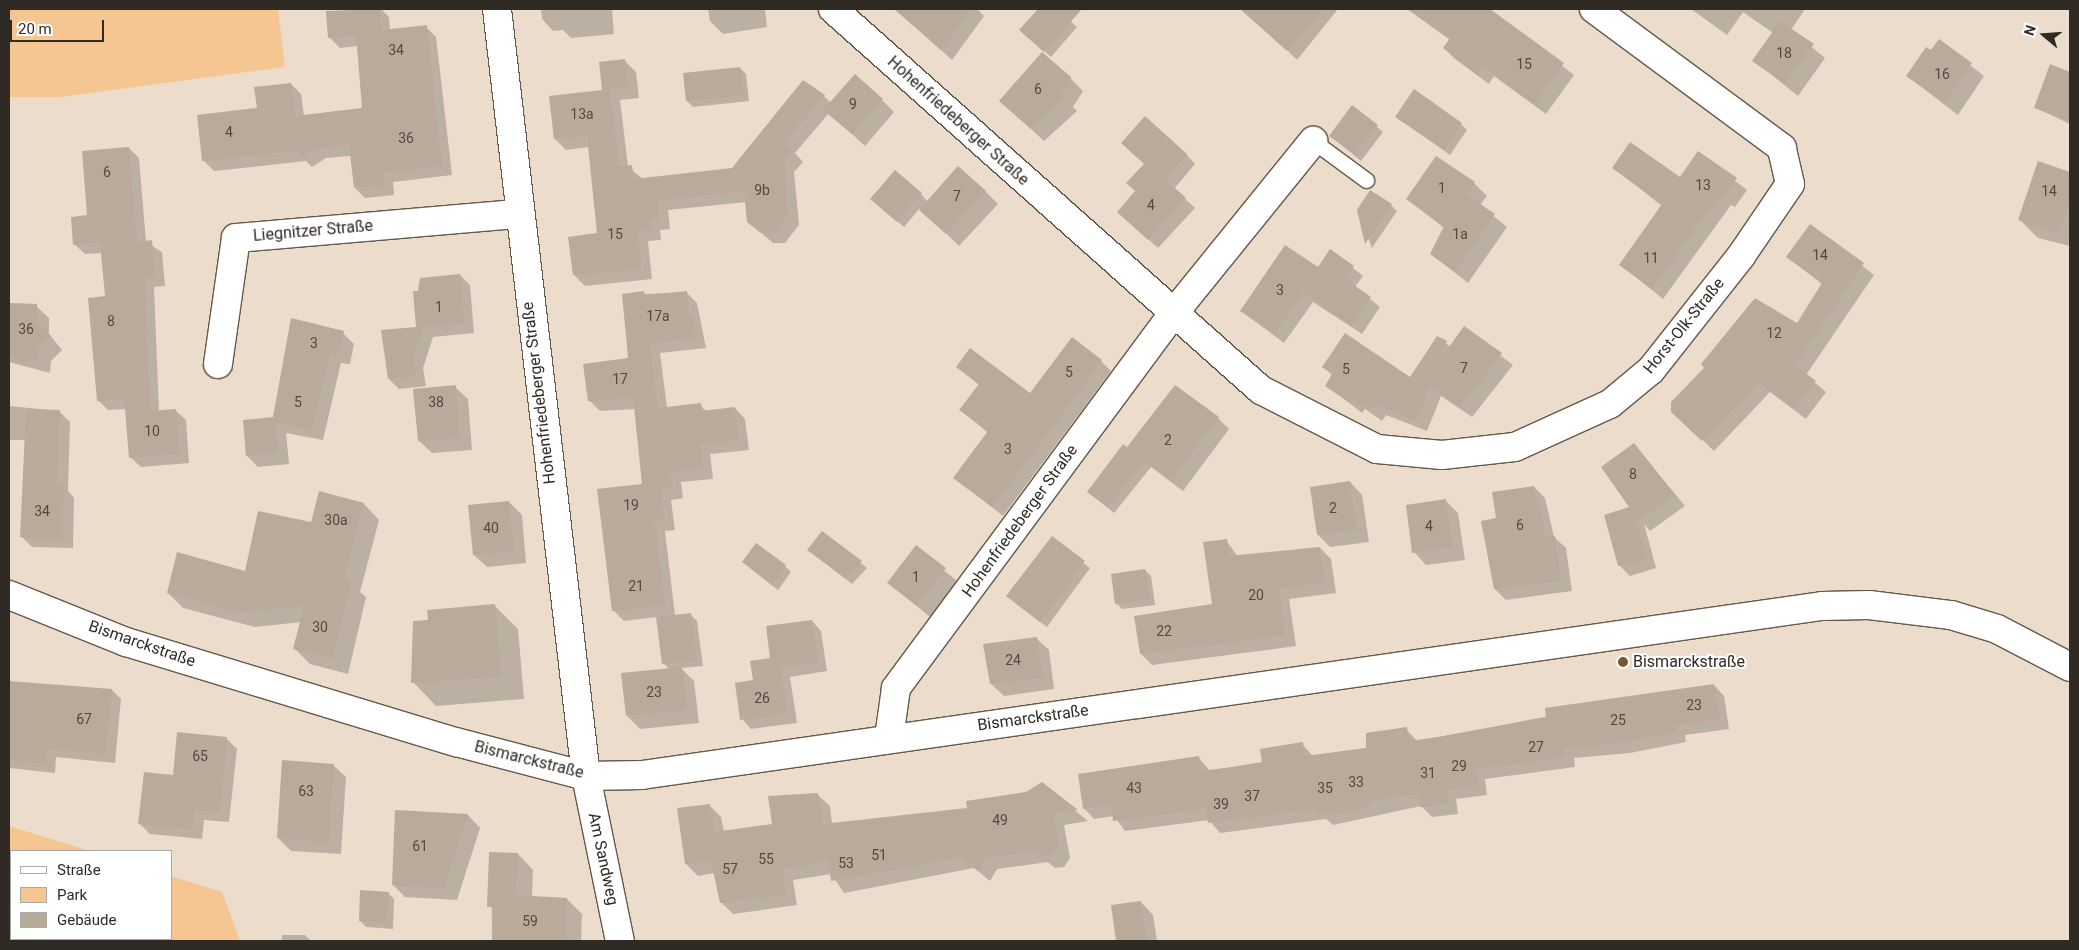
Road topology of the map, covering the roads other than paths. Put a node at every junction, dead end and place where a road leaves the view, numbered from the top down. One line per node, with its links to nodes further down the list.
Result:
1 (497, 9): 6 (street, Hohenfriedeberger Straße)
2 (833, 9): 7 (street, Hohenfriedeberger Straße)
3 (1594, 9): 7 (street, Horst-Olk-Straße)
4 (1313, 141): 5 (lane); 7 (street, Hohenfriedeberger Straße)
5 (1366, 180)
6 (517, 214): 8 (street, Liegnitzer Straße); 12 (street, Hohenfriedeberger Straße)
7 (1173, 314): 11 (street, Hohenfriedeberger Straße)
8 (218, 364)
9 (9, 595): 12 (street, Bismarckstraße)
10 (2070, 667): 11 (street, Bismarckstraße)
11 (889, 738): 12 (street, Bismarckstraße)
12 (586, 776): 13 (street, Am Sandweg)
13 (620, 941)

